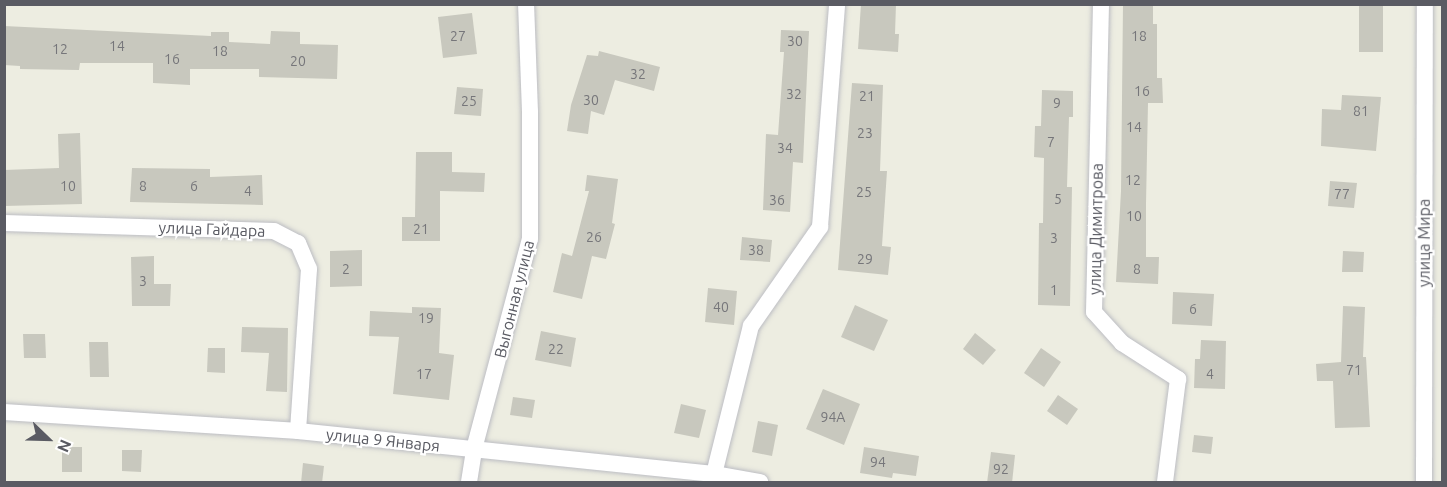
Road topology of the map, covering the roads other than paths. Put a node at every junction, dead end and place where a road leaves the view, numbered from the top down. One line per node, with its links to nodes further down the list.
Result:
1 (526, 4): 8 (street, Выгонная улица)
2 (837, 4): 9 (street)
3 (1101, 4): 12 (street, улица Димитрова)
4 (1425, 4): 13 (street, улица Мира)
5 (4, 223): 7 (street, улица Гайдара)
6 (4, 412): 7 (street, улица 9 Января)
7 (298, 431): 8 (street, улица 9 Января)
8 (474, 449): 9 (street, улица 9 Января); 10 (street, Выгонная улица)
9 (714, 474): 11 (street, улица 9 Января)
10 (469, 483)
11 (760, 483)
12 (1165, 483)
13 (1424, 483)

